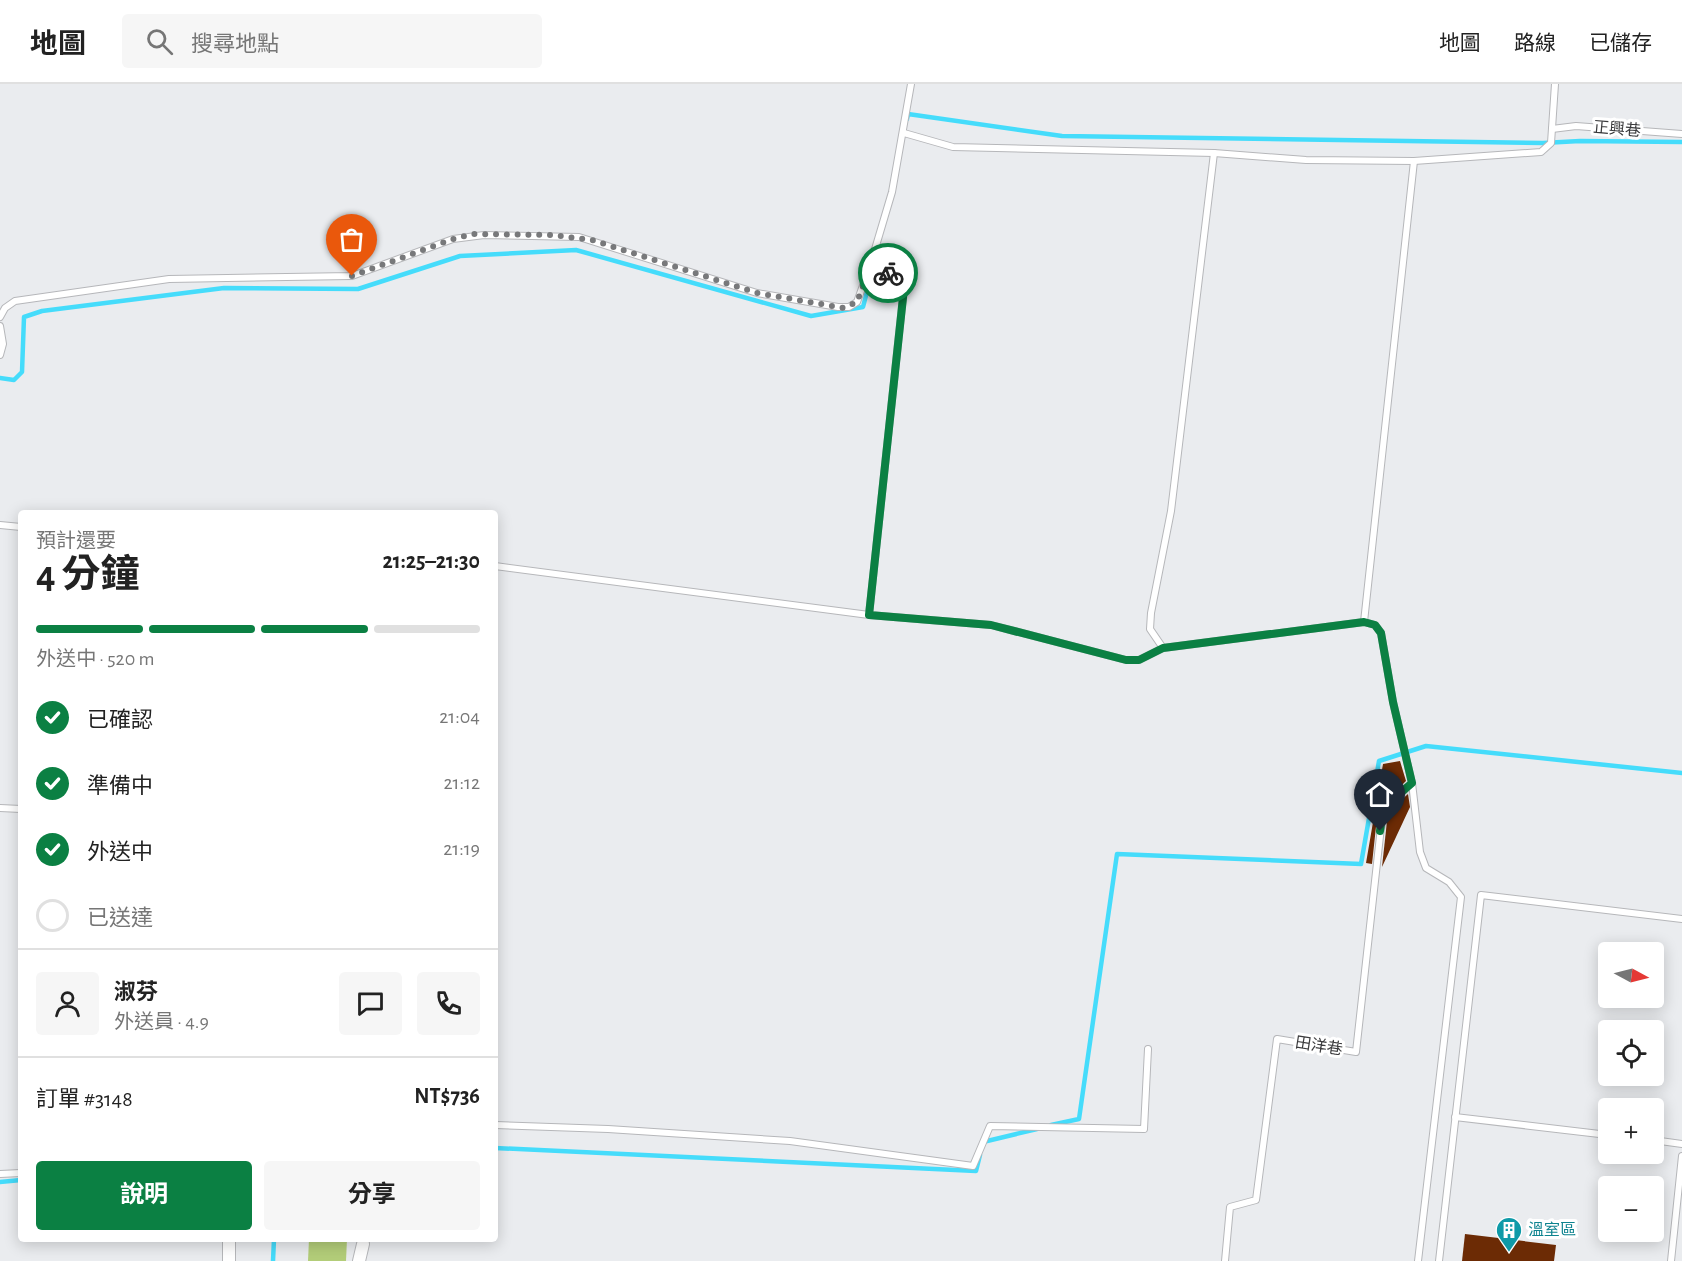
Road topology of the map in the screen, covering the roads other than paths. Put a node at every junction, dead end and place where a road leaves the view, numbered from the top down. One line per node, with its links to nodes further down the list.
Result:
1 (911, 84): 4 (lane)
2 (1555, 84): 3 (lane)
3 (1552, 129): 5 (lane, 正興巷); 7 (lane)
4 (904, 133): 6 (lane); 8 (lane)
5 (1682, 134)
6 (1214, 153): 7 (lane); 17 (lane)
7 (1414, 161): 16 (lane)
8 (870, 267): 9 (lane); 15 (lane)
9 (0, 317)
10 (0, 326): 11 (lane)
11 (0, 355)
12 (0, 525): 13 (lane)
13 (18, 527)
14 (498, 566): 15 (lane)
15 (869, 615): 17 (lane)
16 (1364, 622): 17 (lane); 18 (lane)
17 (1163, 648)
18 (1412, 783): 35 (lane, 田洋巷); 36 (lane)
19 (0, 808): 20 (lane)
20 (18, 809)
21 (1682, 919): 23 (lane)
22 (1148, 1050): 24 (lane)
23 (1455, 1118): 25 (lane); 37 (lane)
24 (498, 1125)
25 (1598, 1134)
26 (1664, 1142): 27 (lane)
27 (1682, 1144)
28 (1682, 1156): 38 (lane)
29 (18, 1173): 30 (lane)
30 (0, 1174)
31 (229, 1242): 33 (street)
32 (363, 1244): 34 (street)
33 (229, 1261)
34 (359, 1261)
35 (1225, 1261)
36 (1418, 1261)
37 (1439, 1261)
38 (1671, 1261)

